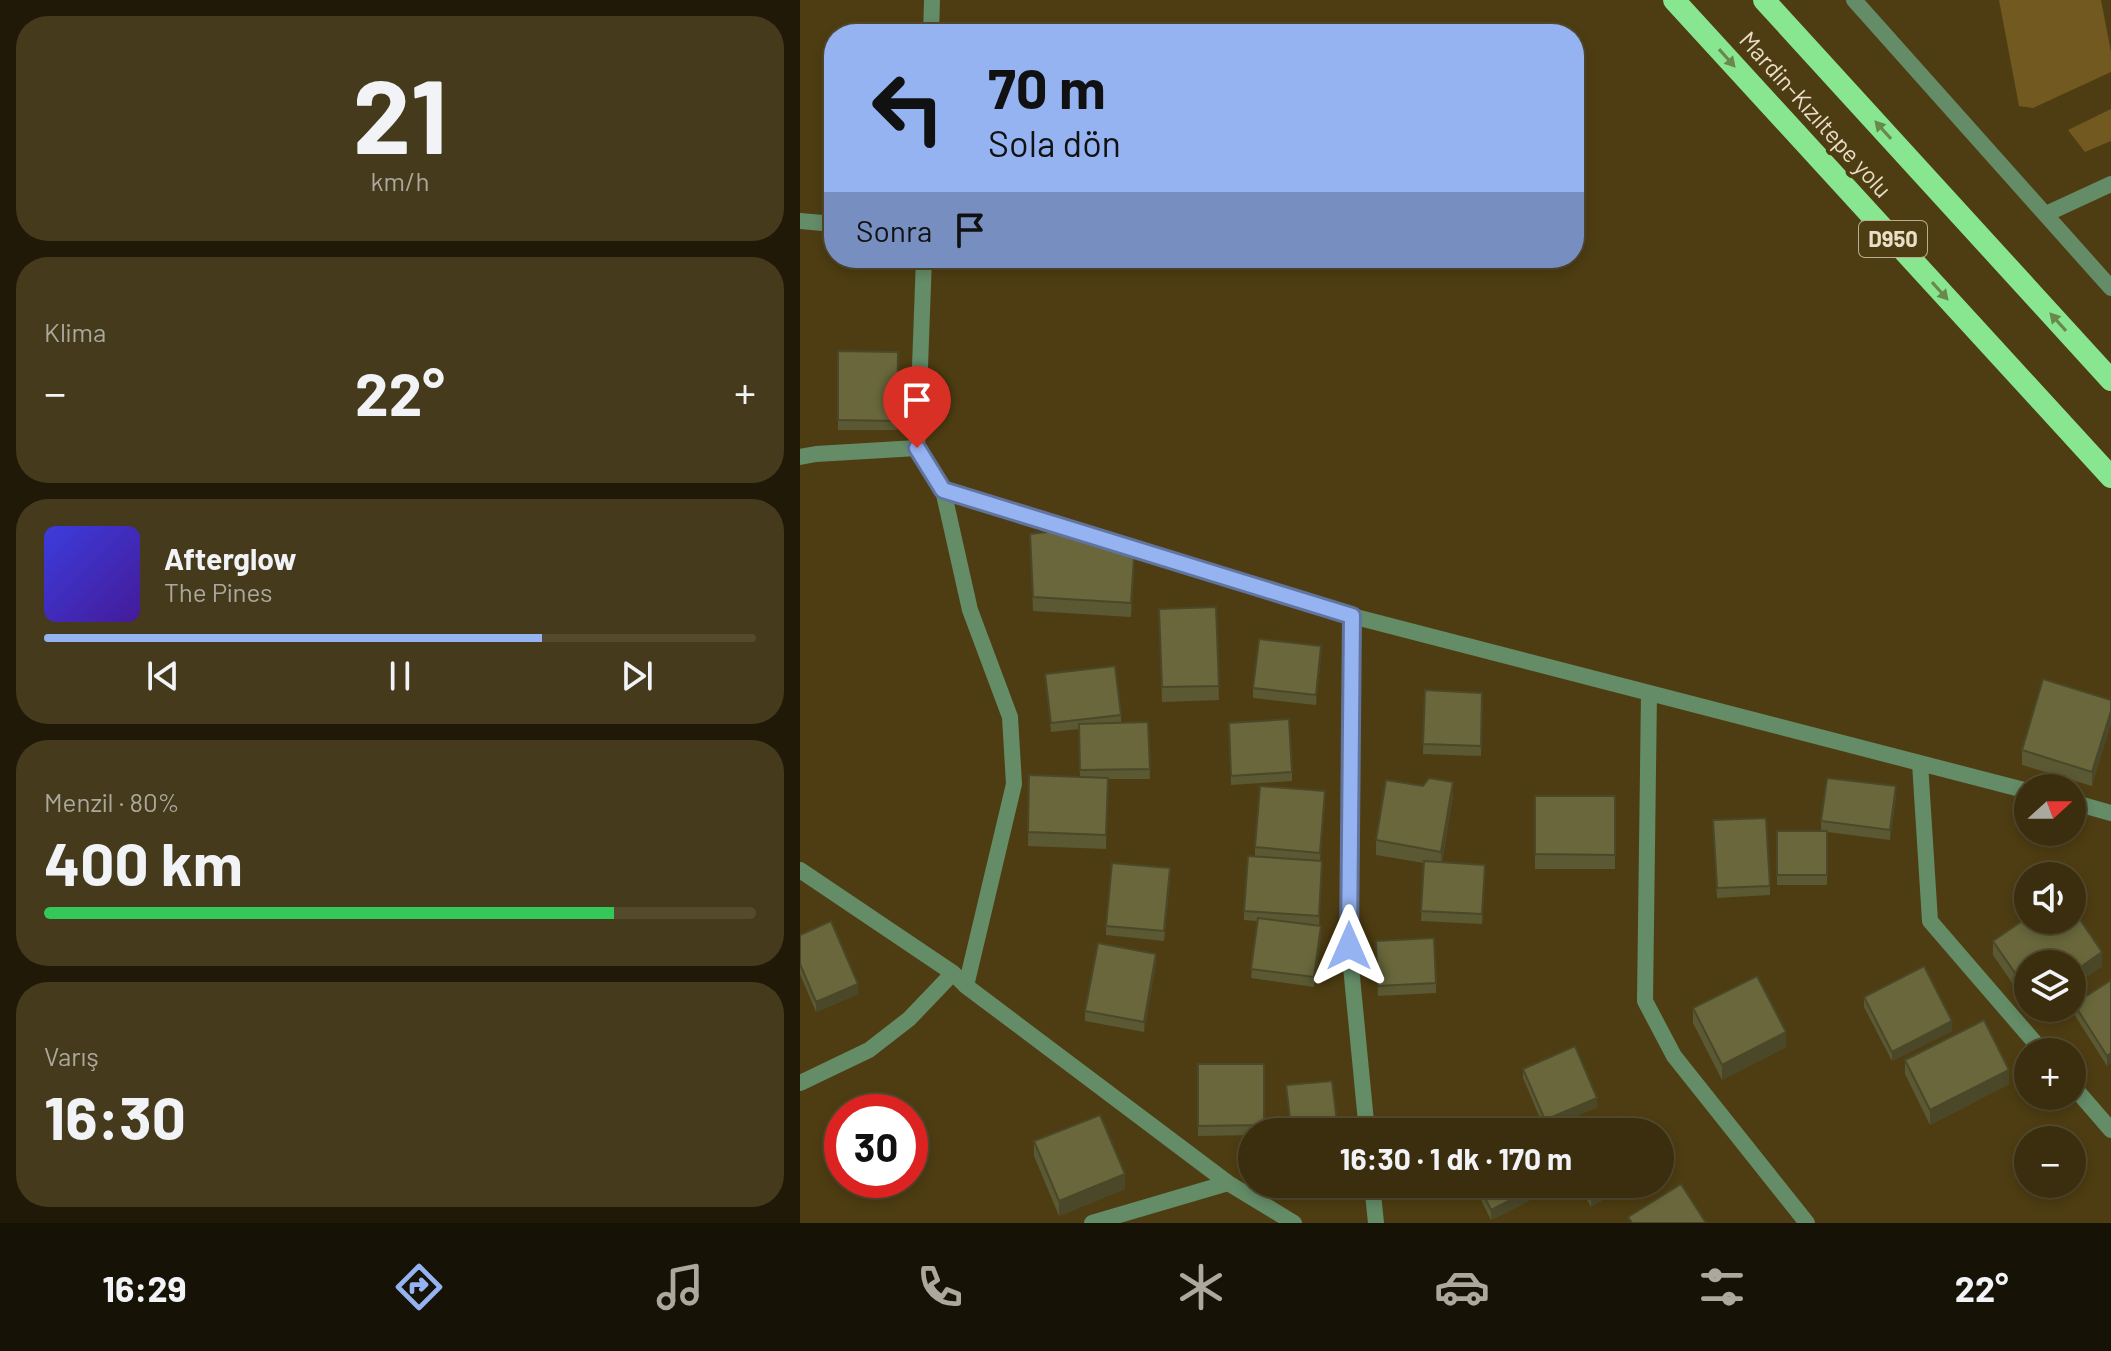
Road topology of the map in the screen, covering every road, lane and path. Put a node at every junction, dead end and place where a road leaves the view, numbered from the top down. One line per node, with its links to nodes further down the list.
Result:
1 (932, 0): 5 (street)
2 (1674, 0): 15 (highway, Mardin-Kızıltepe yolu / D950, one-way to 15)
3 (1764, 0): 12 (highway, Mardin-Kızıltepe yolu / D950, one-way to 3)
4 (1854, 0): 7 (street)
5 (931, 24)
6 (2111, 184): 7 (street)
7 (2046, 214): 11 (street)
8 (800, 221): 9 (street)
9 (824, 223)
10 (924, 268): 13 (street)
11 (2111, 288)
12 (2111, 380)
13 (917, 448): 14 (street); 16 (street)
14 (800, 457)
15 (2111, 477)
16 (943, 490): 17 (street); 25 (street)
17 (1352, 616): 18 (street); 29 (street)
18 (1649, 693): 19 (street); 36 (street)
19 (1920, 763): 20 (street); 26 (street)
20 (2014, 787)
21 (2086, 806): 22 (street)
22 (2111, 813)
23 (800, 870): 24 (street)
24 (953, 973): 25 (street); 27 (street)
25 (966, 986): 31 (street)
26 (2031, 1038)
27 (800, 1083)
28 (2086, 1101): 30 (street)
29 (1366, 1118)
30 (2111, 1130)
31 (1228, 1183): 33 (street); 34 (street)
32 (1373, 1198): 35 (street)
33 (1092, 1223)
34 (1294, 1223)
35 (1376, 1223)
36 (1807, 1223)

